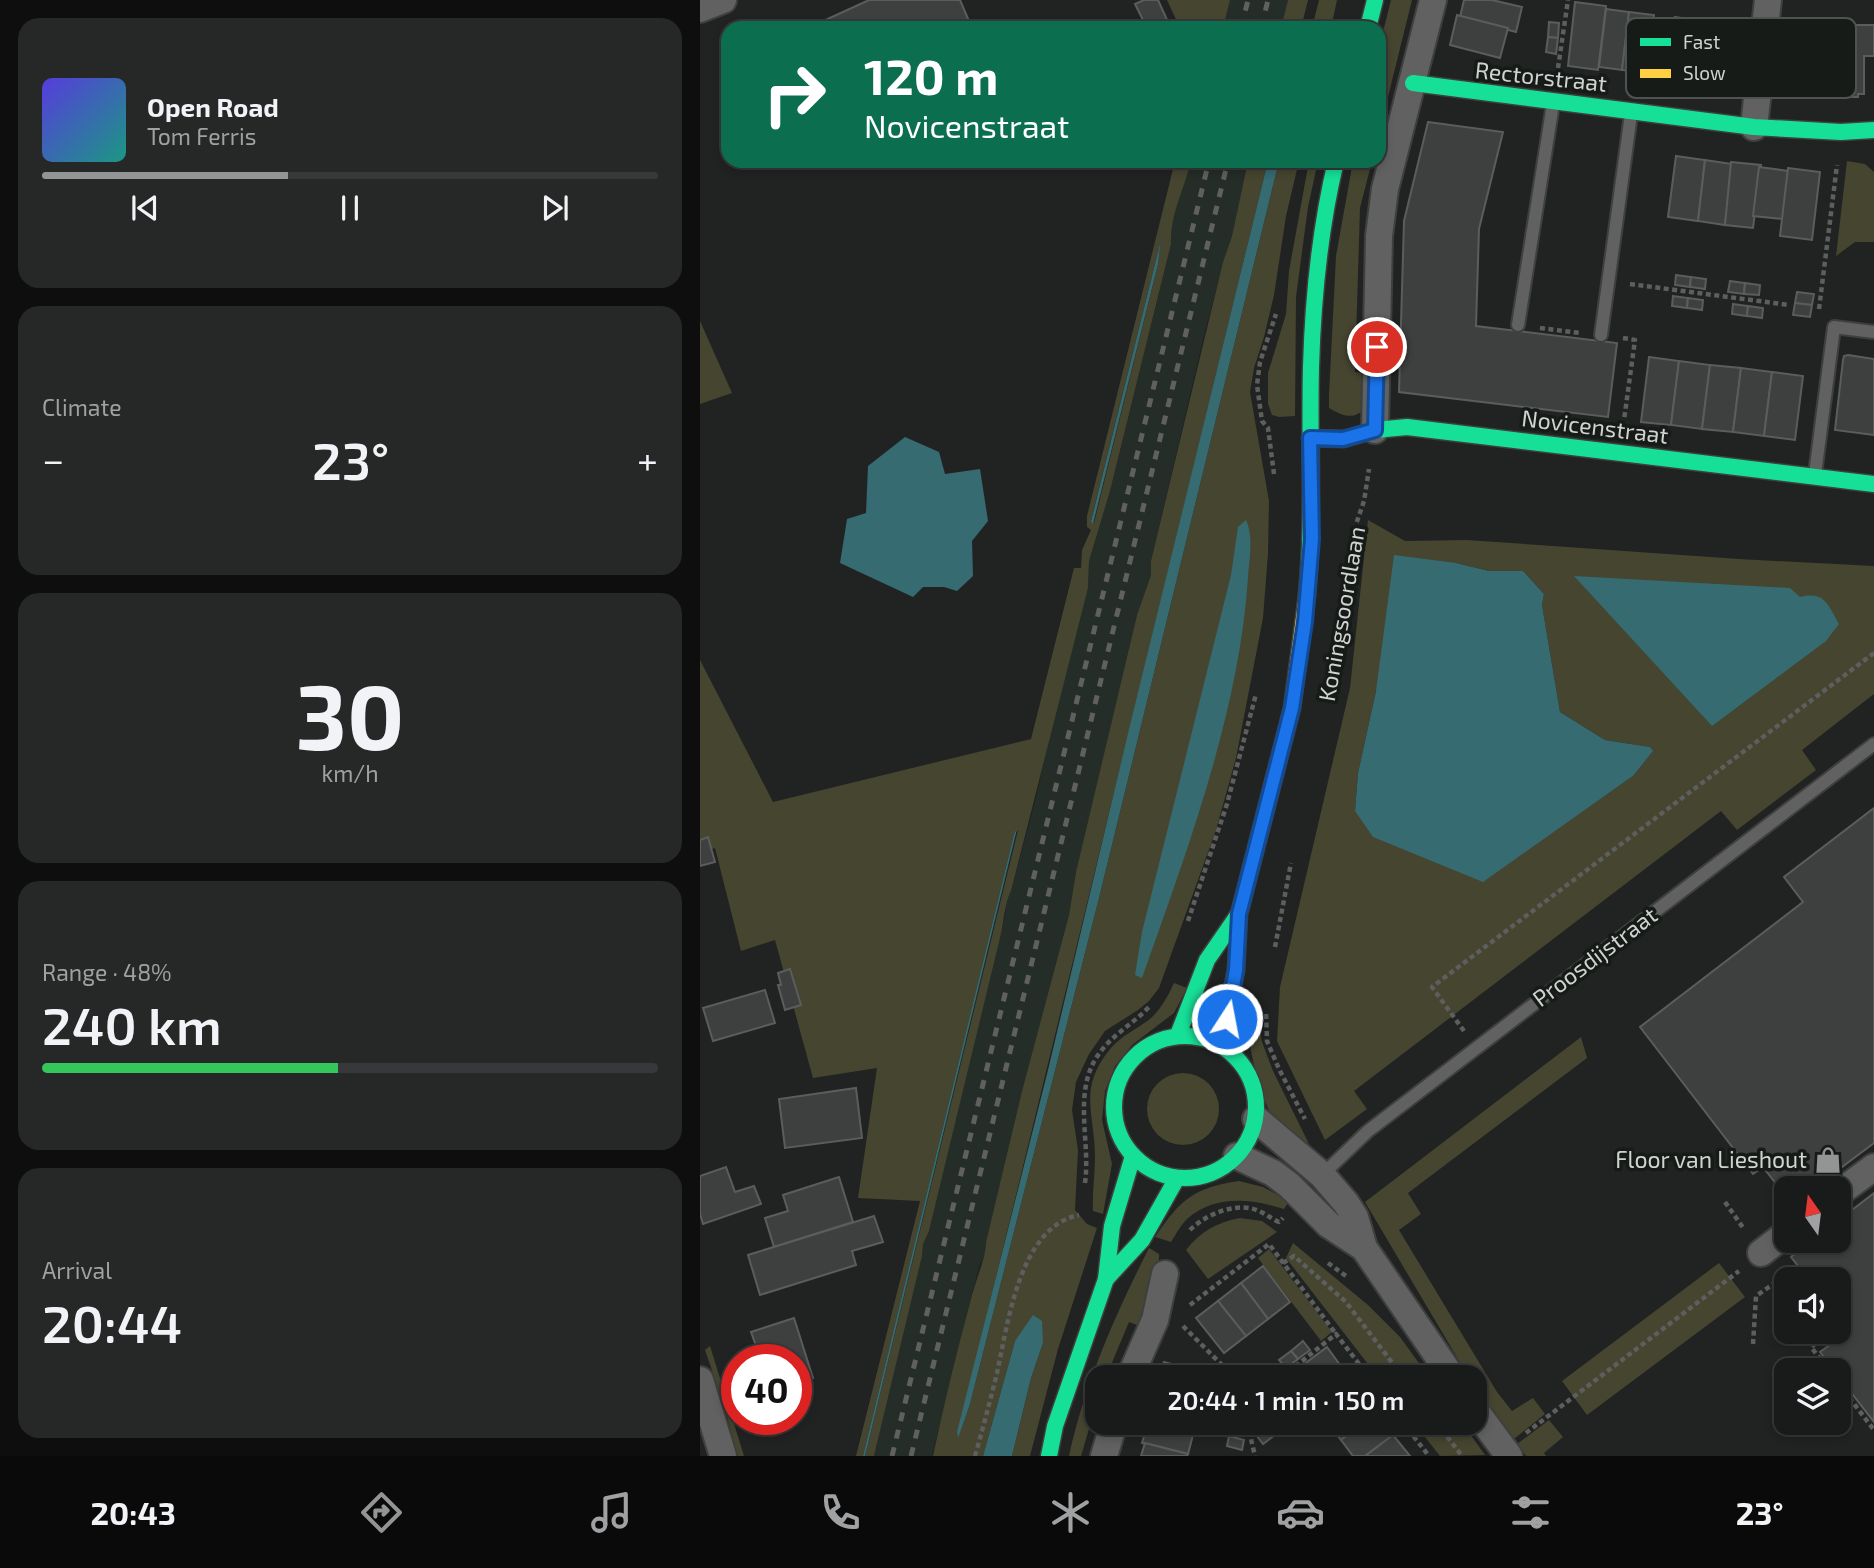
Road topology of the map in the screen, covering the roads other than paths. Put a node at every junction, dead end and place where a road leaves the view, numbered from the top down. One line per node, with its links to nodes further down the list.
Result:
1 (723, 0): 5 (street)
2 (1375, 0): 7 (street)
3 (1433, 0): 8 (street)
4 (1768, 0): 6 (street)
5 (700, 9)
6 (1766, 18)
7 (1370, 21)
8 (1413, 83): 10 (street, Rectorstraat); 18 (street)
9 (1757, 98): 12 (street)
10 (1554, 101): 11 (street, Rectorstraat); 15 (lane)
11 (1631, 110): 12 (street, Rectorstraat); 17 (lane)
12 (1754, 127): 13 (street, Rectorstraat)
13 (1874, 130)
14 (1334, 168): 19 (street, Koningsoordlaan)
15 (1518, 325)
16 (1874, 332): 20 (lane)
17 (1601, 335)
18 (1375, 430): 19 (street, Novicenstraat); 20 (street, Novicenstraat)
19 (1310, 438): 23 (street, Koningsoordlaan)
20 (1815, 477): 21 (street, Novicenstraat)
21 (1874, 484)
22 (1874, 744): 30 (lane, Proosdijstraat)
23 (1239, 914): 24 (street, Koningsoordlaan); 25 (street, Koningsoordlaan)
24 (1178, 1035): 25 (street); 27 (street)
25 (1221, 1045): 26 (street)
26 (1256, 1119): 28 (street); 30 (street)
27 (1133, 1156): 31 (street); 37 (street)
28 (1237, 1156): 31 (street); 34 (street)
29 (1874, 1167): 32 (street)
30 (1322, 1175): 34 (street)
31 (1177, 1178): 37 (street)
32 (1852, 1183)
33 (1774, 1243): 35 (street)
34 (1364, 1248): 39 (street)
35 (1761, 1253)
36 (1165, 1274): 38 (street)
37 (1106, 1279): 45 (street)
38 (1137, 1365)
39 (1444, 1365)
40 (700, 1380): 44 (street)
41 (1487, 1427): 43 (street)
42 (1110, 1435): 46 (street)
43 (1506, 1453)
44 (723, 1456)
45 (1049, 1456)
46 (1104, 1456)

